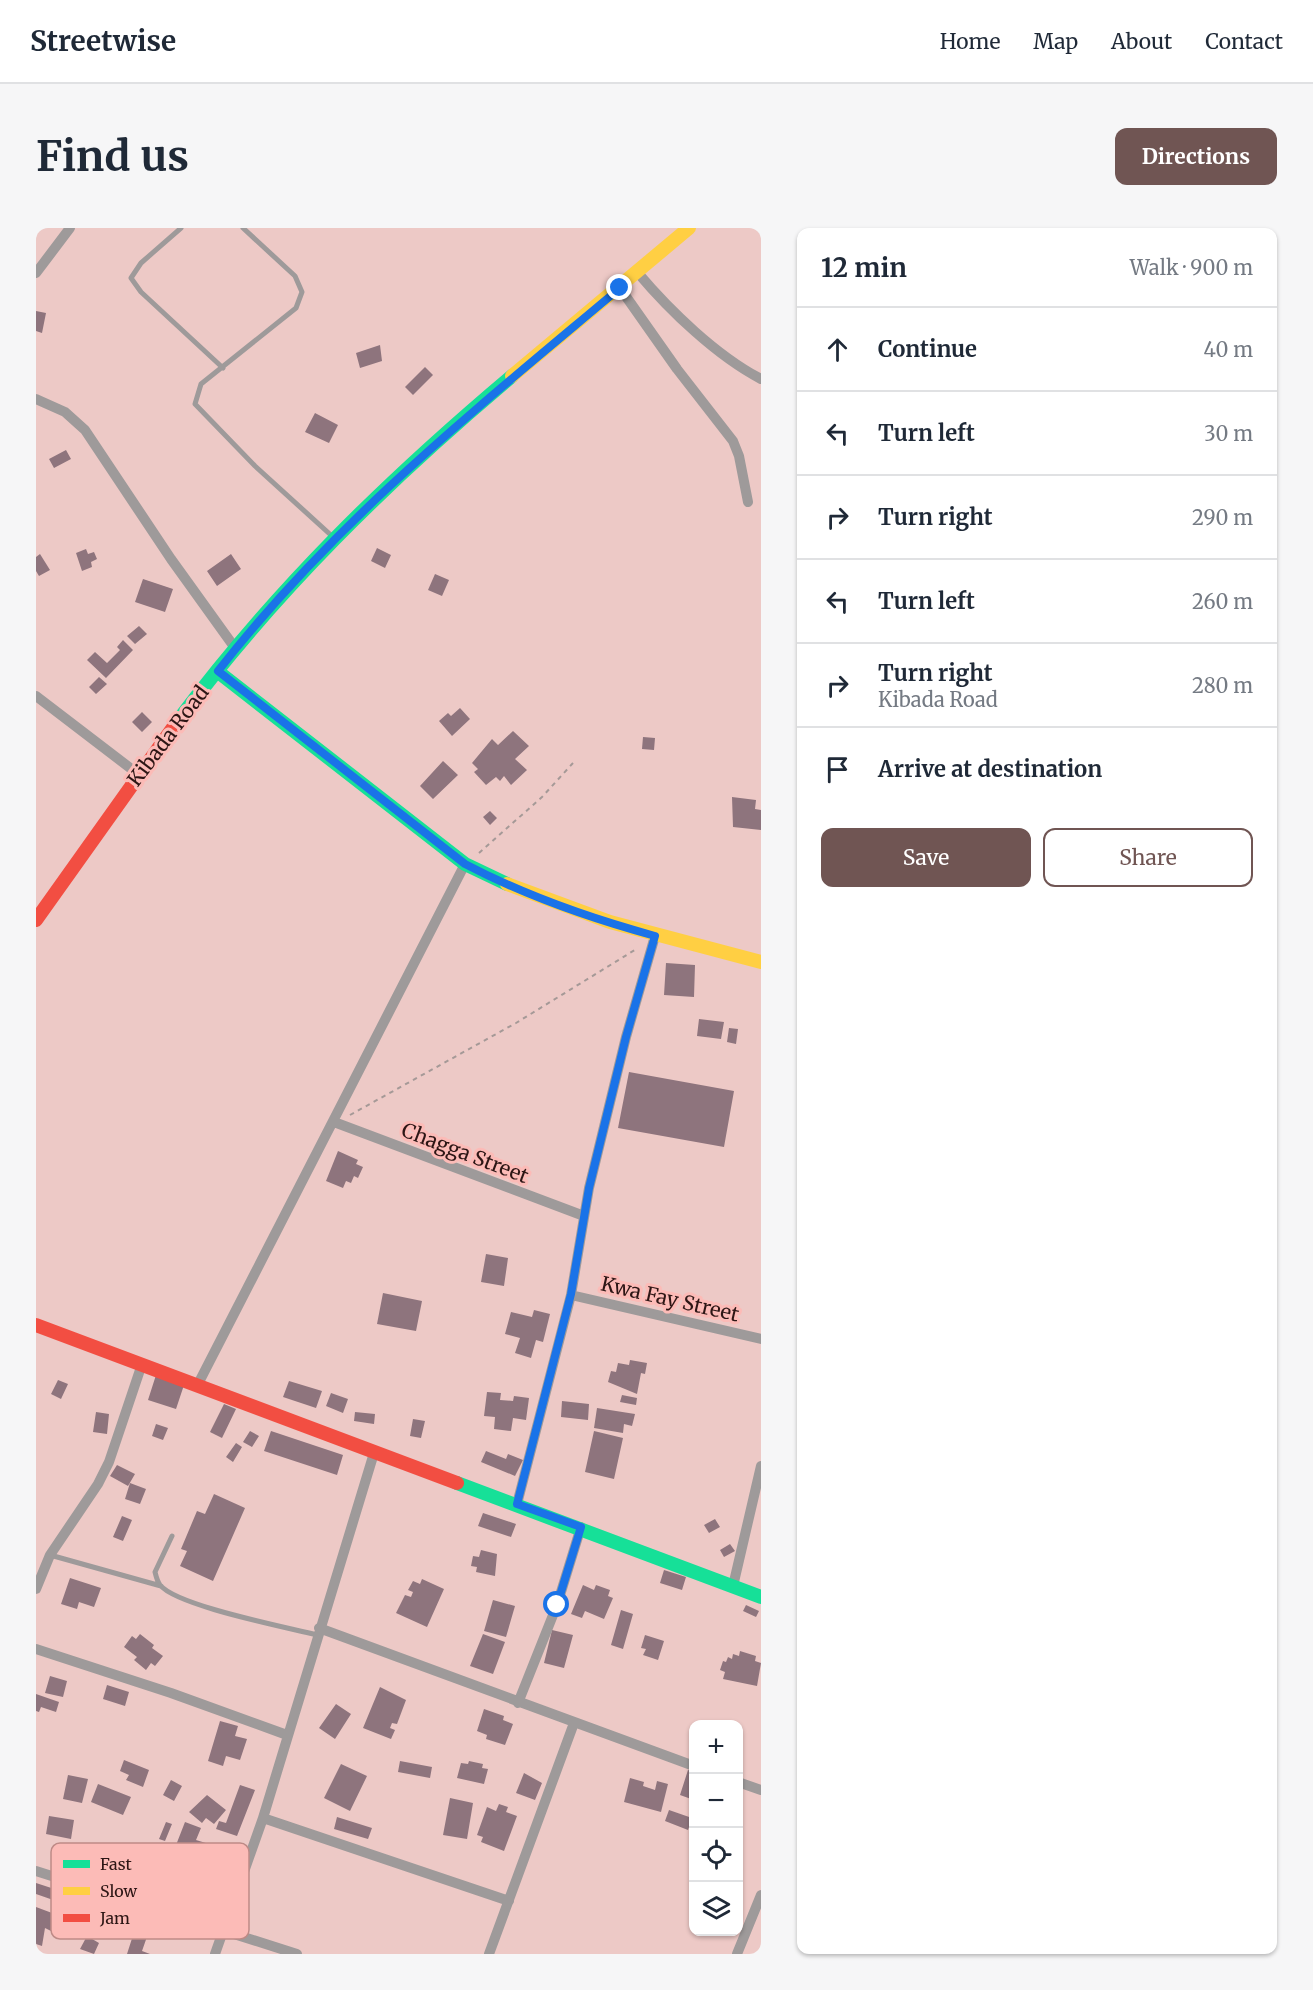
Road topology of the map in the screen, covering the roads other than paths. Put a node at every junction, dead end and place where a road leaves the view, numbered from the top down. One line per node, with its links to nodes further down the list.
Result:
1 (70, 228): 5 (street)
2 (181, 228): 8 (lane)
3 (243, 228): 8 (lane)
4 (689, 228): 6 (street, Kibada Road)
5 (36, 273)
6 (638, 273): 7 (street, Kibada Road); 9 (street)
7 (620, 288): 11 (street); 12 (street, Kibada Road)
8 (223, 368): 12 (lane)
9 (761, 379)
10 (36, 399): 13 (street)
11 (748, 502)
12 (334, 538): 13 (street, Kibada Road)
13 (235, 648): 14 (street, Kibada Road)
14 (218, 671): 16 (street, Kibada Road); 17 (street)
15 (36, 696): 16 (street)
16 (138, 774): 18 (street, Kibada Road)
17 (465, 864): 19 (street); 21 (street)
18 (36, 920)
19 (655, 936): 20 (street); 22 (street)
20 (761, 962)
21 (334, 1122): 22 (street, Chagga Street); 27 (street)
22 (584, 1216): 23 (street)
23 (571, 1294): 25 (street, Kwa Fay Street); 30 (street)
24 (36, 1325): 26 (street)
25 (761, 1339)
26 (142, 1364): 27 (street); 33 (street)
27 (197, 1386): 28 (street)
28 (374, 1453): 30 (street); 38 (street)
29 (761, 1466): 35 (street)
30 (517, 1504): 31 (street)
31 (581, 1527): 35 (street); 40 (street)
32 (172, 1536): 34 (lane)
33 (50, 1555): 34 (lane); 36 (street)
34 (161, 1586): 38 (lane)
35 (733, 1586): 37 (street)
36 (36, 1589)
37 (761, 1597)
38 (318, 1632): 40 (street); 42 (street)
39 (36, 1649): 42 (street)
40 (518, 1703): 41 (street)
41 (574, 1723): 43 (street); 51 (street)
42 (287, 1735): 46 (street)
43 (689, 1765)
44 (743, 1784): 45 (street)
45 (761, 1790)
46 (263, 1818): 47 (street); 51 (street)
47 (249, 1858)
48 (36, 1871): 49 (street)
49 (51, 1876)
50 (761, 1895): 57 (street)
51 (509, 1900): 56 (street)
52 (249, 1938): 55 (street)
53 (220, 1939): 54 (street)
54 (215, 1954)
55 (297, 1954)
56 (489, 1954)
57 (737, 1954)

